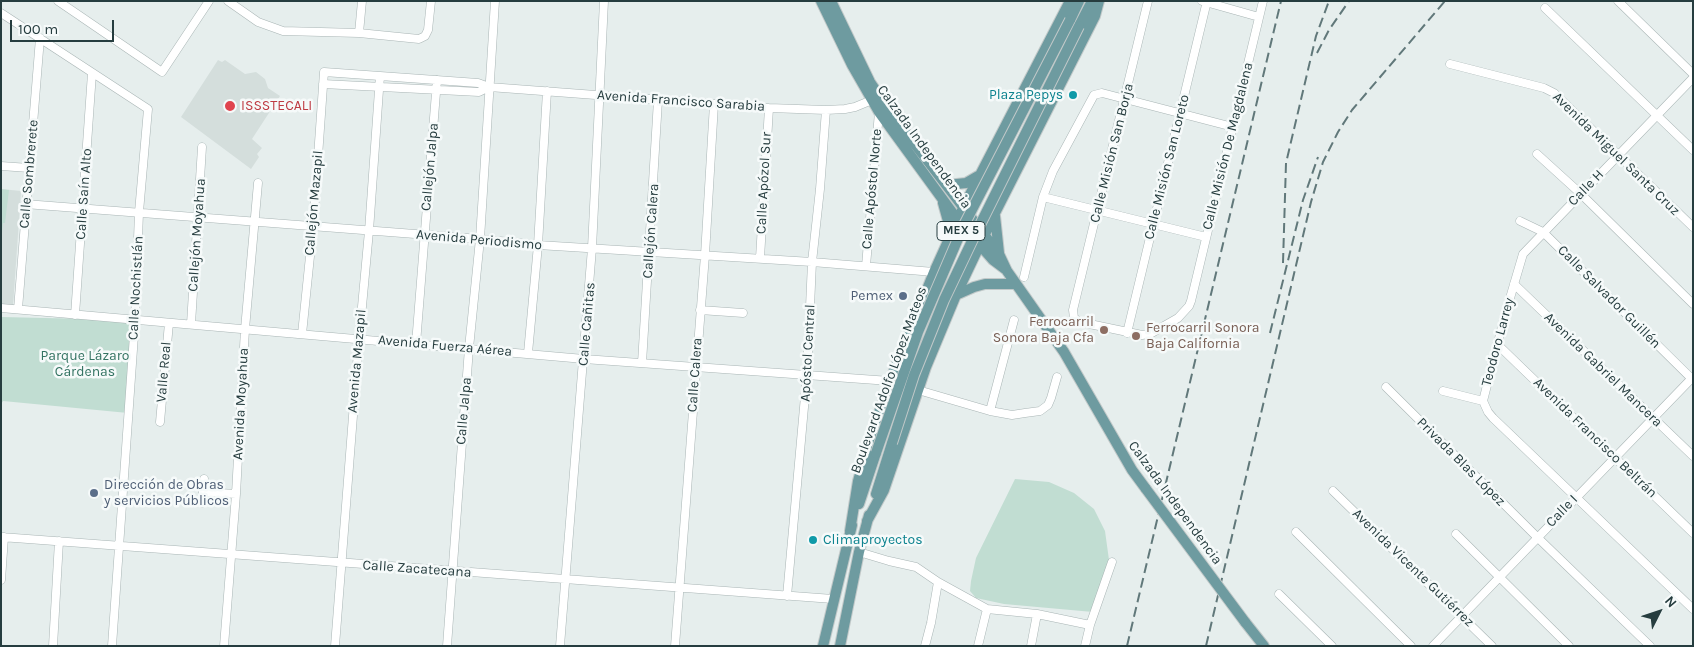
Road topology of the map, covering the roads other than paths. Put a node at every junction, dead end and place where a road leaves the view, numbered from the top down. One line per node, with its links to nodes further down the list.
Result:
1 (58, 1): 2 (street)
2 (208, 1)
3 (228, 1): 21 (street)
4 (362, 1): 21 (street)
5 (431, 1): 21 (street)
6 (495, 1): 32 (street, Calle Jalpa)
7 (604, 1): 35 (street, Calle Cañitas)
8 (821, 1): 37 (main road, Calzada Independencia)
9 (831, 1): 54 (main road, Calzada Independencia)
10 (1070, 1): 52 (main road)
11 (1079, 1): 134 (main road, Boulevard Adolfo López Mateos / MEX 5, bridge)
12 (1092, 1): 133 (main road, Boulevard Adolfo López Mateos / MEX 5, bridge)
13 (1099, 1): 63 (main road)
14 (1148, 1): 38 (street, Calle Misión San Borja)
15 (1263, 1): 20 (street, Calle Misión De Magdalena)
16 (1618, 1): 26 (street)
17 (1205, 2): 20 (street); 43 (street, Calle Misión San Loreto)
18 (1545, 8): 44 (street)
19 (1, 13): 22 (street)
20 (1259, 17): 45 (street, Calle Misión De Magdalena)
21 (359, 34)
22 (40, 38): 25 (street); 51 (street, Calle Sombrerete)
23 (1450, 64): 49 (street, Avenida Miguel Santa Cruz)
24 (324, 72): 27 (street, Avenida Francisco Sarabia); 30 (street, Callejón Mazapil)
25 (92, 73): 60 (street, Calle Saín Alto); 62 (street, Calle Nochistlán)
26 (1693, 74)
27 (380, 76): 29 (street, Avenida Francisco Sarabia); 31 (street, Avenida Mazapil)
28 (1693, 78): 44 (street, Calle H)
29 (437, 80): 32 (street, Avenida Francisco Sarabia); 33 (street, Callejón Jalpa)
30 (323, 84): 31 (street, Avenida Francisco Sarabia); 69 (street, Callejón Mazapil)
31 (380, 87): 33 (street, Avenida Francisco Sarabia); 71 (street, Avenida Mazapil)
32 (489, 87): 33 (street, Avenida Francisco Sarabia); 34 (street, Avenida Francisco Sarabia); 77 (street, Calle Jalpa)
33 (436, 90): 74 (street, Callejón Jalpa)
34 (547, 91): 35 (street, Avenida Francisco Sarabia); 78 (street)
35 (600, 95): 36 (street, Avenida Francisco Sarabia); 80 (street, Calle Cañitas)
36 (658, 100): 39 (street, Avenida Francisco Sarabia); 81 (street, Callejón Calera)
37 (872, 100): 41 (street, Avenida Francisco Sarabia); 42 (main road, Calzada Independencia)
38 (1124, 100): 43 (street); 57 (street); 61 (street, Calle Misión San Borja)
39 (714, 104): 40 (street, Avenida Francisco Sarabia); 83 (street, Calle Calera)
40 (768, 108): 41 (street, Avenida Francisco Sarabia); 84 (street, Calle Apózol Sur)
41 (826, 110): 85 (street, Apóstol Central)
42 (879, 112): 56 (main road, Calzada Independencia); 86 (street, Calle Apóstol Norte)
43 (1180, 114): 45 (street); 68 (street, Calle Misión San Loreto)
44 (1658, 115): 47 (street); 49 (street, Calle H)
45 (1232, 127): 76 (street, Calle Misión De Magdalena)
46 (202, 147): 64 (street, Callejón Moyahua)
47 (1693, 150)
48 (1538, 154): 55 (street)
49 (1618, 155): 55 (street, Calle H); 70 (street, Avenida Miguel Santa Cruz)
50 (1, 166): 51 (street)
51 (29, 168): 58 (street, Calle Sombrerete)
52 (981, 174): 54 (main road); 59 (main road)
53 (258, 183): 67 (street, Avenida Moyahua)
54 (946, 185): 59 (main road, Calzada Independencia)
55 (1581, 194): 73 (street, Calle H); 93 (street)
56 (942, 197): 65 (main road, Calzada Independencia); 72 (main road)
57 (1043, 197): 61 (street); 89 (street)
58 (25, 204): 60 (street, Avenida Periodismo); 95 (street, Calle Sombrerete)
59 (964, 206): 65 (main road); 75 (main road, Calzada Independencia)
60 (83, 208): 62 (street, Avenida Periodismo); 98 (street, Calle Saín Alto)
61 (1098, 210): 68 (street); 92 (street, Calle Misión San Borja)
62 (139, 212): 64 (street, Avenida Periodismo); 100 (street, Calle Nochistlán)
63 (995, 213): 75 (main road); 82 (main road)
64 (198, 217): 67 (street, Avenida Periodismo); 102 (street, Callejón Moyahua)
65 (957, 219): 72 (main road); 79 (main road, Calzada Independencia)
66 (1520, 221): 73 (street, Calle Salvador Guillén)
67 (254, 222): 69 (street, Avenida Periodismo); 103 (street, Avenida Moyahua)
68 (1153, 224): 76 (street); 104 (street, Calle Misión San Loreto)
69 (313, 227): 71 (street, Avenida Periodismo); 105 (street, Callejón Mazapil)
70 (1693, 227)
71 (369, 232): 74 (street, Avenida Periodismo); 106 (street, Avenida Mazapil)
72 (951, 232): 88 (main road)
73 (1543, 232): 90 (street, Calle H); 116 (street, Calle Salvador Guillén)
74 (424, 235): 77 (street, Avenida Periodismo); 107 (street, Callejón Jalpa)
75 (985, 235): 79 (main road); 82 (main road, Calzada Independencia)
76 (1206, 237): 104 (street, Calle Misión De Magdalena)
77 (480, 239): 78 (street, Avenida Periodismo); 109 (street, Calle Jalpa)
78 (538, 245): 80 (street, Avenida Periodismo); 110 (street)
79 (980, 245): 87 (main road, Calzada Independencia); 91 (main road)
80 (592, 248): 81 (street, Avenida Periodismo); 111 (street, Calle Cañitas)
81 (649, 251): 83 (street, Avenida Periodismo); 112 (street, Callejón Calera)
82 (999, 254): 87 (main road, Calzada Independencia)
83 (705, 255): 84 (street, Avenida Periodismo); 96 (street, Calle Calera)
84 (760, 258): 85 (street, Avenida Periodismo)
85 (812, 262): 86 (street, Avenida Periodismo); 114 (street, Apóstol Central)
86 (866, 266): 88 (street, Avenida Periodismo)
87 (1007, 271): 89 (main road, Calzada Independencia)
88 (934, 272): 117 (main road)
89 (1020, 280): 91 (main road); 173 (main road, Calzada Independencia, bridge)
90 (1514, 284): 108 (street, Teodoro Larrey); 123 (street, Avenida Gabriel Mancera)
91 (956, 295): 119 (main road)
92 (1074, 304): 104 (street, Calle Misión De Magdalena)
93 (1693, 304)
94 (1, 308): 95 (street, Avenida Fuerza Aérea)
95 (18, 310): 98 (street, Avenida Fuerza Aérea)
96 (700, 310): 97 (street); 113 (street, Calle Calera)
97 (743, 313)
98 (75, 315): 100 (street, Avenida Fuerza Aérea)
99 (1014, 320): 122 (street)
100 (135, 321): 101 (street, Avenida Fuerza Aérea); 141 (street, Calle Nochistlán)
101 (169, 323): 102 (street, Avenida Fuerza Aérea); 124 (street, Valle Real)
102 (191, 324): 103 (street, Avenida Fuerza Aérea)
103 (246, 329): 105 (street, Avenida Fuerza Aérea); 130 (street, Avenida Moyahua)
104 (1127, 333)
105 (302, 334): 106 (street, Avenida Fuerza Aérea)
106 (359, 339): 107 (street, Avenida Fuerza Aérea); 145 (street, Avenida Mazapil)
107 (416, 344): 109 (street, Avenida Fuerza Aérea)
108 (1497, 344): 121 (street, Teodoro Larrey); 126 (street, Avenida Francisco Beltrán)
109 (470, 348): 110 (street, Avenida Fuerza Aérea); 146 (street, Calle Jalpa)
110 (528, 353): 111 (street, Avenida Fuerza Aérea)
111 (584, 359): 112 (street, Avenida Fuerza Aérea); 149 (street, Calle Cañitas)
112 (642, 363): 113 (street, Avenida Fuerza Aérea)
113 (696, 367): 114 (street, Avenida Fuerza Aérea); 151 (street, Calle Calera)
114 (807, 374): 117 (street, Avenida Fuerza Aérea); 153 (street, Apóstol Central)
115 (1056, 377): 122 (street)
116 (1692, 378): 123 (street, Calle I)
117 (890, 381): 134 (main road)
118 (1386, 386): 139 (street, Privada Blas López)
119 (918, 390): 122 (street); 133 (main road)
120 (1443, 392): 121 (street)
121 (1483, 400): 131 (street)
122 (990, 411)
123 (1652, 417): 125 (street, Avenida Gabriel Mancera); 126 (street, Calle I)
124 (160, 422)
125 (1693, 456)
126 (1615, 457): 131 (street, Calle I); 136 (street, Avenida Francisco Beltrán)
127 (204, 479): 129 (street)
128 (1334, 491): 158 (street, Avenida Vicente Gutiérrez)
129 (203, 492): 130 (street); 132 (street)
130 (236, 494): 143 (street, Avenida Moyahua)
131 (1576, 497): 139 (street, Calle I); 156 (street)
132 (202, 503)
133 (867, 521): 142 (main road, Boulevard Adolfo López Mateos / MEX 5)
134 (850, 531): 154 (main road, Boulevard Adolfo López Mateos / MEX 5)
135 (1296, 532): 175 (street)
136 (1693, 533)
137 (1456, 534): 147 (street)
138 (3, 537): 140 (street, Calle Zacatecana); 148 (street)
139 (1537, 537): 147 (street, Calle I); 179 (street, Privada Blas López)
140 (59, 541): 141 (street, Calle Zacatecana); 160 (street)
141 (119, 545): 143 (street, Calle Zacatecana); 161 (street, Calle Nochistlán)
142 (859, 552): 150 (street); 168 (main road, Boulevard Adolfo López Mateos / MEX 5)
143 (230, 553): 145 (street, Calle Zacatecana); 162 (street, Avenida Moyahua)
144 (1112, 562): 159 (street)
145 (340, 564): 146 (street, Calle Zacatecana); 163 (street, Avenida Mazapil)
146 (452, 571): 149 (street, Calle Zacatecana); 164 (street, Calle Jalpa)
147 (1499, 578): 158 (street, Calle I); 178 (street)
148 (1, 580)
149 (565, 580): 151 (street, Calle Zacatecana); 165 (street, Calle Cañitas)
150 (938, 582): 155 (street); 169 (street)
151 (679, 588): 153 (street, Calle Zacatecana); 166 (street, Calle Calera)
152 (1279, 594): 174 (street)
153 (787, 596): 154 (street, Calle Zacatecana)
154 (833, 599): 167 (main road, Boulevard Adolfo López Mateos / MEX 5)
155 (987, 609): 157 (street); 170 (street)
156 (1693, 610)
157 (1037, 614): 159 (street); 171 (street)
158 (1462, 616): 176 (street, Calle I); 177 (street, Avenida Vicente Gutiérrez)
159 (1090, 625): 172 (street)
160 (53, 646)
161 (112, 646)
162 (224, 646)
163 (335, 646)
164 (447, 646)
165 (560, 646)
166 (675, 646)
167 (823, 646)
168 (840, 646)
169 (925, 646)
170 (978, 646)
171 (1031, 646)
172 (1085, 646)
173 (1264, 646)
174 (1332, 646)
175 (1411, 646)
176 (1433, 646)
177 (1492, 646)
178 (1569, 646)
179 (1650, 646)

